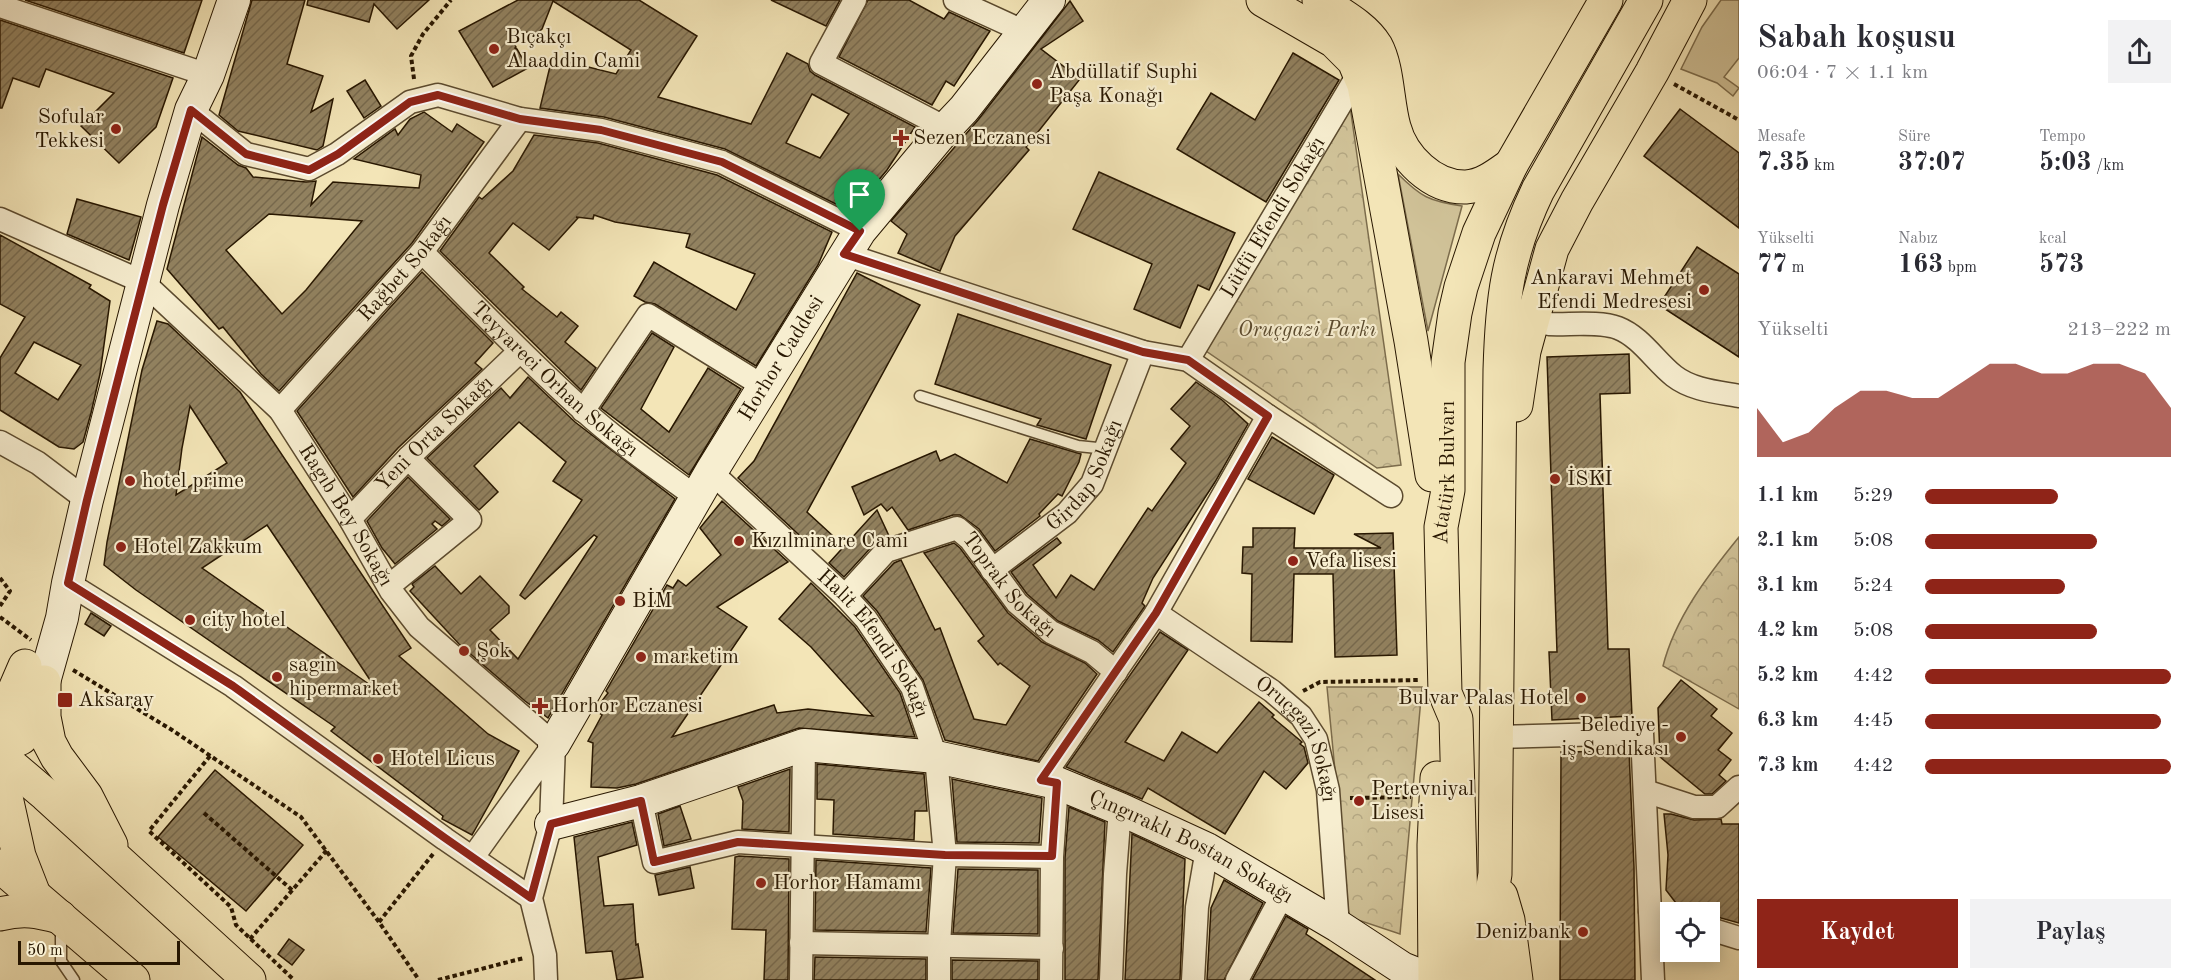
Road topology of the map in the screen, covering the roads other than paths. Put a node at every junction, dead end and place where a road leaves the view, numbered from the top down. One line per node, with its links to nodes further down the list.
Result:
1 (234, 0): 13 (street)
2 (855, 0): 16 (street)
3 (955, 0): 11 (street)
4 (1049, 0): 11 (street, Horhor Caddesi)
5 (1263, 0): 12 (main road)
6 (1319, 0): 17 (main road)
7 (1606, 0): 17 (main road, Atatürk Bulvarı)
8 (1646, 0): 35 (main road)
9 (1690, 0): 22 (main road)
10 (0, 6): 13 (street)
11 (1023, 31): 16 (street, Horhor Caddesi)
12 (1359, 73): 25 (street, Lütfü Efendi Sokağı); 40 (main road)
13 (207, 75): 14 (street)
14 (191, 110): 15 (street); 21 (street)
15 (520, 119): 19 (street); 20 (street, Rağbet Sokağı)
16 (946, 128): 19 (street, Horhor Caddesi)
17 (1511, 165): 40 (main road, Atatürk Bulvarı)
18 (0, 219): 21 (street, Ragıb Bey Sokağı)
19 (852, 242): 24 (street); 26 (street, Horhor Caddesi)
20 (422, 252): 23 (street, Teyyareci Orhan Sokağı); 29 (street, Rağbet Sokağı)
21 (143, 282): 29 (street, Ragıb Bey Sokağı); 38 (street)
22 (1534, 311): 28 (street); 35 (main road)
23 (520, 351): 30 (street, Teyyareci Orhan Sokağı); 34 (street, Yeni Orta Sokağı)
24 (1143, 352): 25 (street); 33 (street, Girdap Sokağı)
25 (1188, 360): 31 (street)
26 (763, 386): 30 (street); 36 (street, Horhor Caddesi)
27 (920, 396): 33 (lane)
28 (1739, 396)
29 (280, 410): 39 (street, Ragıb Bey Sokağı)
30 (583, 411): 36 (street, Teyyareci Orhan Sokağı)
31 (1268, 416): 37 (street); 45 (street)
32 (0, 442): 38 (street)
33 (1107, 449): 41 (street, Girdap Sokağı)
34 (408, 458): 39 (street, Yeni Orta Sokağı); 43 (street)
35 (1499, 483): 50 (main road)
36 (703, 485): 44 (street, Halit Efendi Sokağı); 51 (street, Horhor Caddesi)
37 (1391, 496)
38 (87, 500): 42 (street)
39 (350, 519): 43 (street, Ragıb Bey Sokağı)
40 (1441, 527): 48 (main road, Atatürk Bulvarı)
41 (992, 570): 44 (street, Toprak Sokağı); 47 (street, Toprak Sokağı)
42 (68, 583): 46 (street); 67 (street)
43 (389, 586): 51 (street, Ragıb Bey Sokağı)
44 (845, 596): 55 (street, Halit Efendi Sokağı)
45 (1156, 613): 47 (street); 77 (street, Oruçgazi Sokağı)
46 (35, 668): 49 (main road); 53 (main road); 68 (main road)
47 (1116, 672): 57 (street)
48 (1434, 687): 93 (main road); 94 (main road, Atatürk Bulvarı)
49 (0, 724)
50 (1496, 737): 59 (street); 70 (main road)
51 (554, 744): 62 (street); 67 (street)
52 (804, 744): 55 (street, Çıngıraklı Bostan Sokağı); 60 (street, Çıngıraklı Bostan Sokağı); 63 (street)
53 (0, 747)
54 (0, 756): 68 (main road)
55 (936, 758): 57 (street, Çıngıraklı Bostan Sokağı); 65 (street, Halit Efendi Sokağı)
56 (0, 770): 71 (main road)
57 (1049, 782): 61 (street, Çıngıraklı Bostan Sokağı); 66 (street)
58 (1739, 787): 59 (street)
59 (1645, 791): 75 (street)
60 (641, 801): 62 (street, Çıngıraklı Bostan Sokağı); 63 (street)
61 (1120, 809): 64 (street, Çıngıraklı Bostan Sokağı); 90 (street)
62 (551, 824): 73 (street)
63 (803, 846): 65 (street); 80 (street)
64 (1208, 849): 72 (street, Çıngıraklı Bostan Sokağı); 91 (street)
65 (945, 855): 66 (street); 81 (street, Halit Efendi Sokağı)
66 (1052, 856): 82 (street)
67 (472, 857): 73 (street)
68 (122, 865): 85 (main road)
69 (0, 866): 71 (main road)
70 (1495, 873): 95 (main road); 96 (main road)
71 (34, 894): 76 (main road)
72 (1283, 894): 77 (street, Çıngıraklı Bostan Sokağı); 92 (street)
73 (531, 898): 86 (street)
74 (0, 914): 76 (main road)
75 (1660, 915): 97 (street)
76 (61, 917): 83 (lane); 84 (main road)
77 (1338, 926): 93 (street, Çıngıraklı Bostan Sokağı)
78 (1720, 932): 79 (street)
79 (1739, 938)
80 (801, 943): 81 (street); 87 (street)
81 (939, 947): 82 (street); 88 (street, Halit Efendi Sokağı)
82 (1052, 948): 89 (street)
83 (74, 980)
84 (133, 980)
85 (249, 980)
86 (546, 980)
87 (801, 980)
88 (939, 980)
89 (1051, 980)
90 (1111, 980)
91 (1193, 980)
92 (1237, 980)
93 (1433, 980)
94 (1462, 980)
95 (1487, 980)
96 (1516, 980)
97 (1653, 980)

